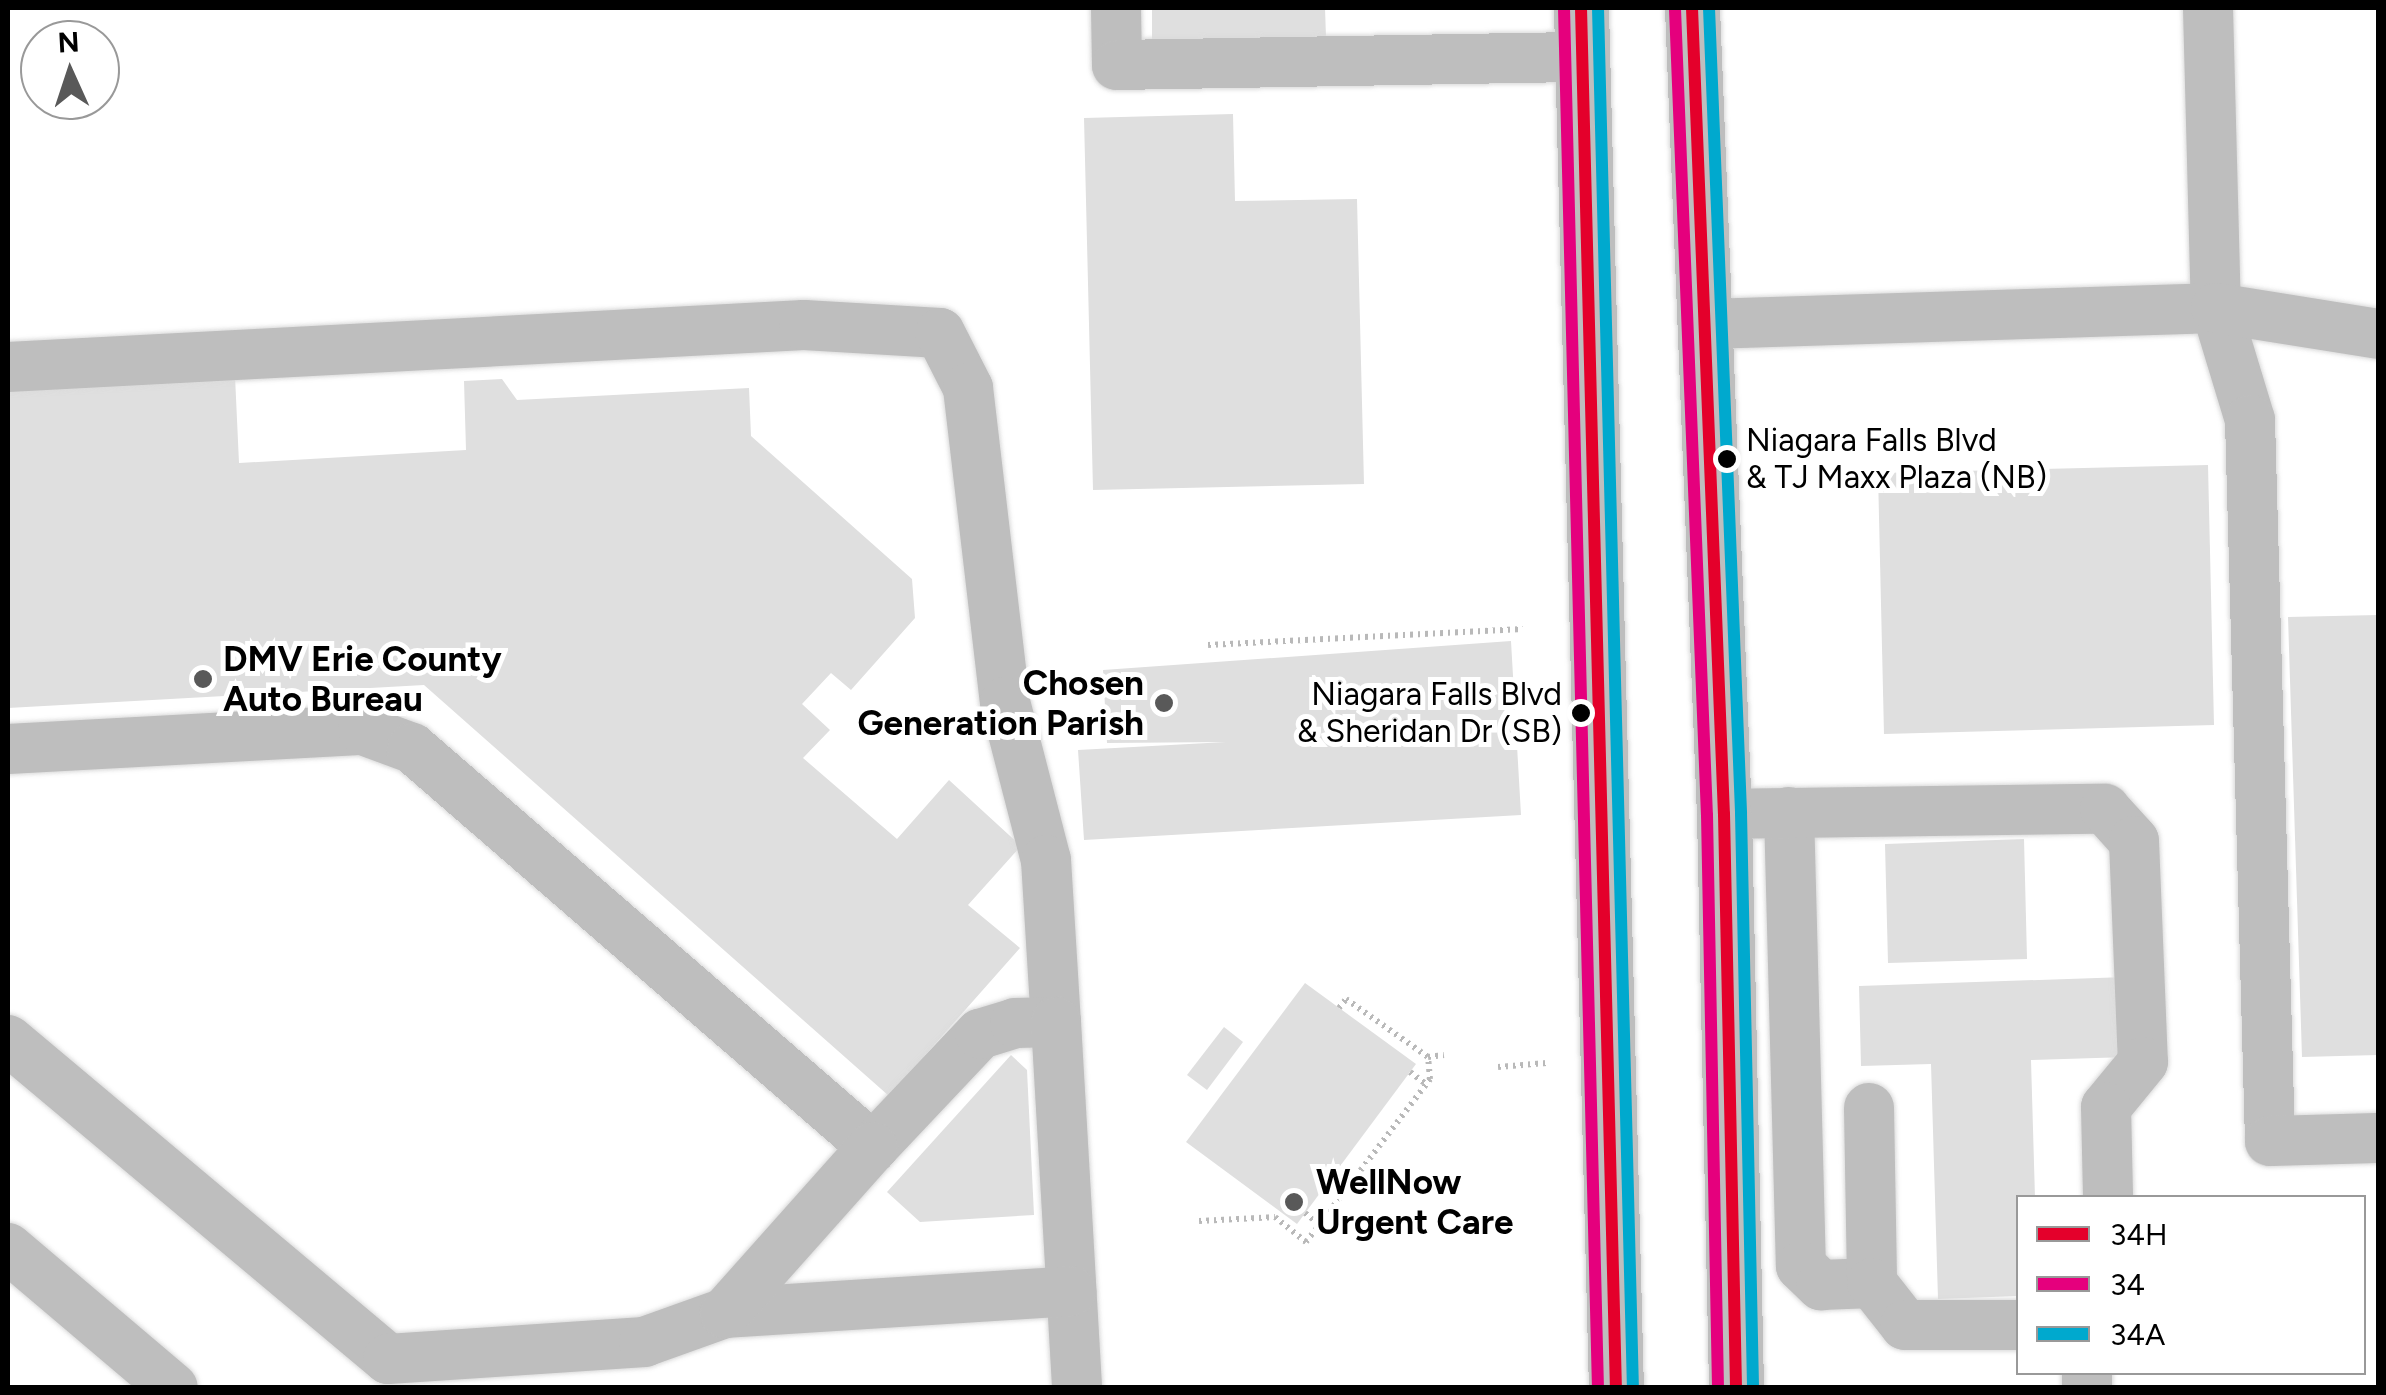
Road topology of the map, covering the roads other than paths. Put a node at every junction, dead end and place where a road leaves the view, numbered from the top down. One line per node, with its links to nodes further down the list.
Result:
1 (1116, 8): 4 (street)
2 (1692, 8): 6 (main road)
3 (2208, 8): 5 (street)
4 (1581, 32): 25 (main road)
5 (2216, 308): 6 (street); 7 (street); 15 (street)
6 (1708, 324): 11 (main road)
7 (2378, 334)
8 (8, 367): 12 (street)
9 (8, 749): 16 (street)
10 (1790, 812): 11 (street); 17 (street); 19 (street)
11 (1724, 814): 26 (main road)
12 (1056, 1022): 16 (street); 20 (street)
13 (8, 1040): 21 (street)
14 (1869, 1108): 19 (street)
15 (2378, 1138)
16 (873, 1147): 21 (street)
17 (2108, 1195)
18 (8, 1248): 23 (street)
19 (1872, 1283): 22 (street)
20 (1070, 1291): 21 (street); 24 (street)
21 (725, 1312)
22 (2016, 1325)
23 (173, 1388)
24 (1077, 1388)
25 (1616, 1388)
26 (1736, 1388)

